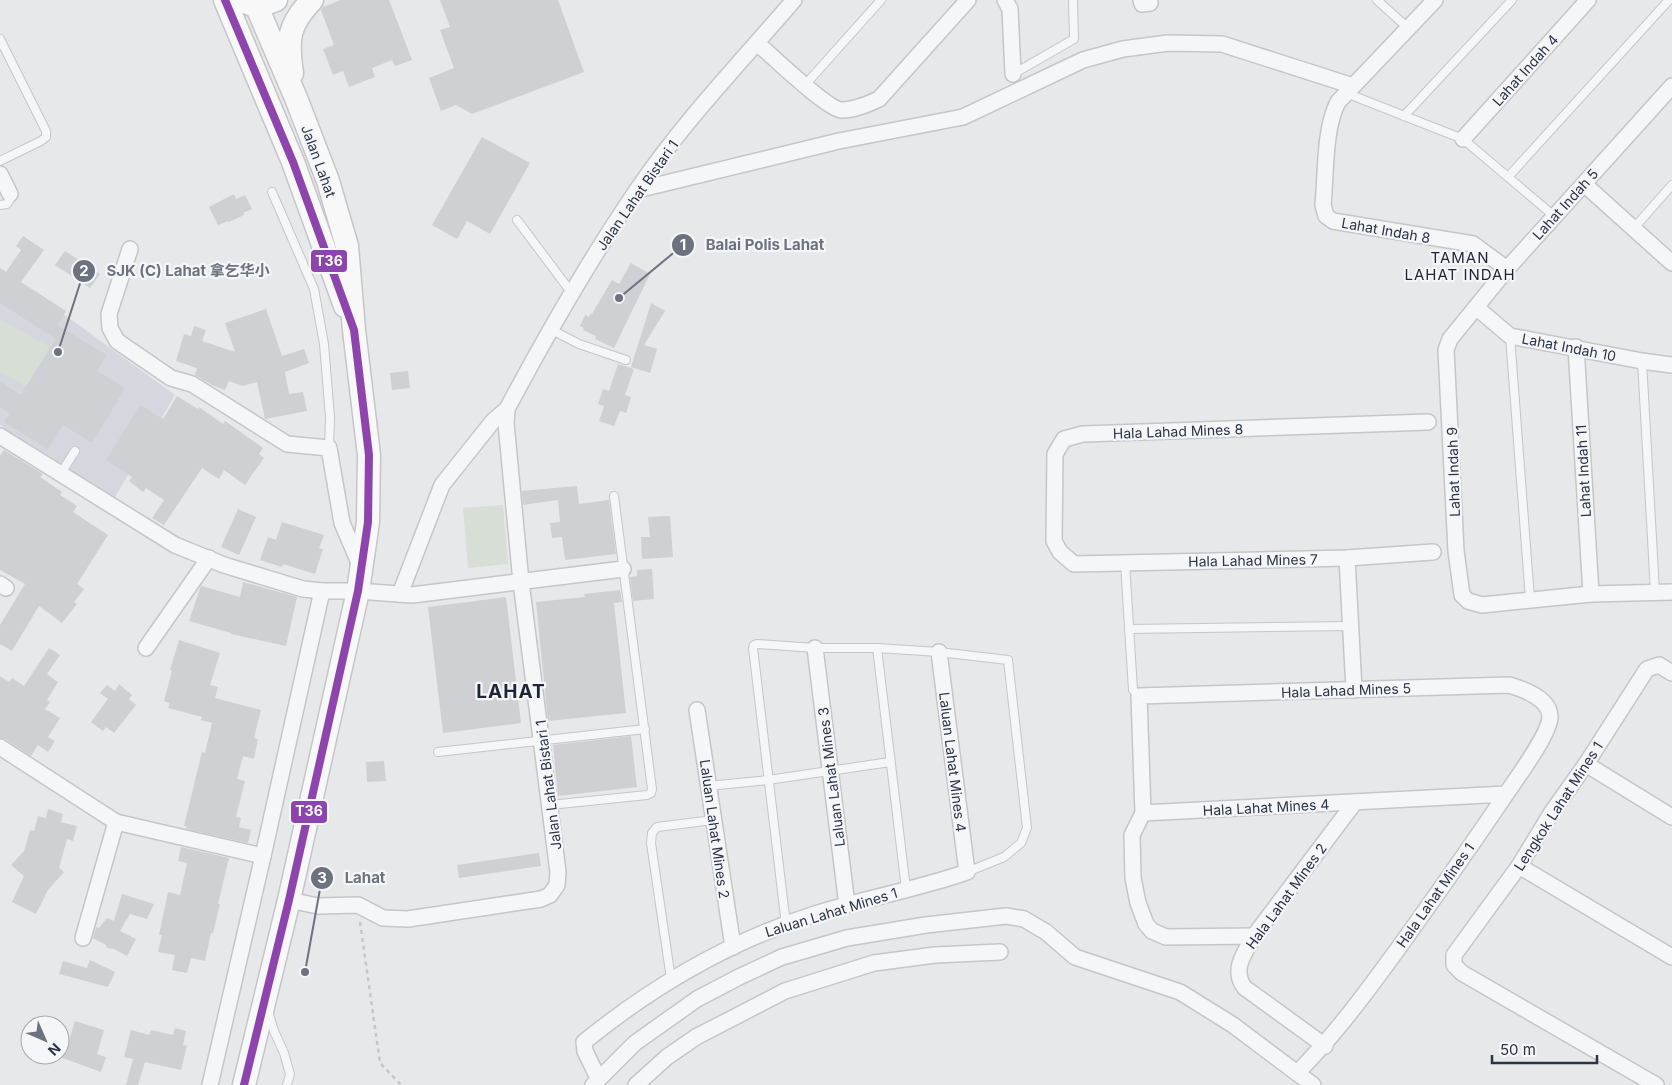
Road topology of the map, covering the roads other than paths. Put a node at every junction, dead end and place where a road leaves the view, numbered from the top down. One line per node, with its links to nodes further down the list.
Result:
1 (225, 0): 36 (main road, Jalan Lahat)
2 (312, 0): 21 (main road)
3 (794, 0): 16 (street, Jalan Lahat Bistari 1)
4 (881, 0): 18 (lane)
5 (968, 0): 18 (street)
6 (1004, 0): 17 (street)
7 (1073, 0): 17 (lane)
8 (1377, 0): 14 (lane)
9 (1435, 0): 14 (street)
10 (1512, 0): 22 (lane)
11 (1588, 0): 23 (street, Lahat Indah 4)
12 (1669, 0): 26 (lane)
13 (254, 2): 21 (main road, Jalan Lahat); 36 (main road)
14 (1408, 28): 20 (street)
15 (0, 38): 24 (lane)
16 (757, 43): 18 (street); 29 (street, Jalan Lahat Bistari 1)
17 (1013, 74)
18 (806, 85)
19 (1672, 86): 27 (street, Lahat Indah 5)
20 (1349, 89): 22 (lane); 29 (street); 38 (street, Lahat Indah 8)
21 (296, 98): 42 (main road, Jalan Lahat)
22 (1404, 116): 23 (lane)
23 (1463, 140): 26 (lane)
24 (0, 161)
25 (0, 174): 31 (street)
26 (1508, 177): 32 (lane)
27 (1584, 184): 32 (street, Lahat Indah 5); 34 (street)
28 (1672, 185): 34 (lane)
29 (637, 190): 39 (street, Jalan Lahat Bistari 1)
30 (272, 192): 52 (lane)
31 (5, 199)
32 (1554, 216): 38 (street, Lahat Indah 5)
33 (517, 220): 39 (lane)
34 (1634, 228): 37 (street)
35 (130, 249): 52 (street)
36 (326, 256): 42 (main road, Jalan Lahat)
37 (1672, 263)
38 (1507, 270): 40 (street, Lahat Indah 5)
39 (571, 292): 41 (street, Jalan Lahat Bistari 1)
40 (1476, 308): 43 (street, Lahat Indah 10); 45 (street, Lahat Indah 5)
41 (550, 329): 46 (lane); 49 (street, Jalan Lahat Bistari 1)
42 (354, 330): 61 (main road, Jalan Lahat)
43 (1510, 336): 44 (street, Lahat Indah 10); 70 (lane)
44 (1576, 348): 47 (street, Lahat Indah 10); 69 (street, Lahat Indah 11)
45 (1446, 350): 70 (street, Lahat Indah 9)
46 (626, 360)
47 (1642, 361): 48 (street, Lahat Indah 10); 66 (lane)
48 (1672, 365)
49 (507, 409): 63 (street, Jalan Lahat Bistari 1); 68 (street, Jalan Lahat Bistari 1)
50 (1428, 422): 60 (street, Hala Lahad Mines 8)
51 (0, 436): 54 (street)
52 (329, 448): 61 (street)
53 (75, 451): 54 (lane)
54 (61, 473): 57 (street)
55 (614, 496): 62 (lane)
56 (1433, 552): 58 (street, Hala Lahad Mines 7)
57 (209, 558): 64 (street); 73 (street)
58 (1347, 558): 59 (street, Hala Lahad Mines 7); 71 (street)
59 (1125, 563): 60 (street, Hala Lahad Mines 7); 72 (lane)
60 (1074, 564)
61 (362, 568): 65 (main road, Jalan Lahat)
62 (623, 569): 63 (street); 82 (lane)
63 (521, 582): 68 (street); 83 (street, Jalan Lahat Bistari 1)
64 (322, 591): 65 (street); 98 (street)
65 (358, 591): 68 (street); 102 (main road, Jalan Lahat)
66 (1654, 592): 67 (street); 69 (street)
67 (1672, 592)
68 (400, 594)
69 (1591, 594): 70 (street)
70 (1530, 599)
71 (1351, 626): 72 (lane); 78 (street)
72 (1129, 629): 79 (lane)
73 (146, 648)
74 (815, 648): 75 (lane); 88 (street, Laluan Lahat Mines 3); 89 (lane)
75 (877, 648): 76 (lane); 86 (lane)
76 (938, 652): 100 (street, Laluan Lahat Mines 4); 100 (lane)
77 (1672, 673): 87 (street, Lengkok Lahat Mines 1)
78 (1354, 690): 79 (street, Hala Lahad Mines 5); 80 (street, Hala Lahad Mines 5)
79 (1139, 696): 94 (street)
80 (1545, 706): 91 (street, Hala Lahat Mines 1)
81 (697, 710): 90 (street, Laluan Lahat Mines 2)
82 (644, 729): 83 (lane); 93 (lane)
83 (542, 739): 85 (lane); 93 (street, Jalan Lahat Bistari 1)
84 (0, 747): 97 (street)
85 (438, 752)
86 (890, 762): 88 (lane); 101 (lane)
87 (1586, 764): 95 (street); 99 (street, Lengkok Lahat Mines 1)
88 (829, 770): 89 (lane); 103 (street, Laluan Lahat Mines 3)
89 (768, 780): 90 (lane); 104 (lane)
90 (708, 786): 96 (street, Laluan Lahat Mines 2)
91 (1506, 794): 92 (street, Hala Lahat Mines 4); 112 (street, Hala Lahat Mines 1)
92 (1355, 802): 94 (street, Hala Lahat Mines 4); 105 (street, Hala Lahat Mines 2)
93 (550, 805): 102 (street, Jalan Lahat Bistari 1)
94 (1143, 813): 105 (street)
95 (1672, 817)
96 (713, 820): 107 (street, Laluan Lahat Mines 2); 110 (lane)
97 (116, 822): 98 (street); 106 (street)
98 (263, 856): 115 (street)
99 (1519, 866): 109 (street); 120 (street, Lengkok Lahat Mines 1)
100 (967, 872): 101 (street, Laluan Lahat Mines 1)
101 (906, 889): 103 (street, Laluan Lahat Mines 1)
102 (289, 900): 111 (main road, Jalan Lahat)
103 (847, 905): 104 (street, Laluan Lahat Mines 1)
104 (786, 925): 107 (street, Laluan Lahat Mines 1)
105 (1254, 936): 112 (street, Hala Lahat Mines 2)
106 (83, 938)
107 (733, 947): 110 (street, Laluan Lahat Mines 1)
108 (1000, 952): 118 (street)
109 (1672, 957)
110 (671, 980): 114 (street, Laluan Lahat Mines 1)
111 (265, 1001): 116 (main road, Jalan Lahat); 117 (lane)
112 (1325, 1046): 113 (street, Hala Lahat Mines 1)
113 (1298, 1073): 114 (street); 119 (street)
114 (596, 1082)
115 (210, 1085)
116 (244, 1085)
117 (287, 1085)
118 (636, 1085)
119 (1314, 1085)
120 (1656, 1085)

